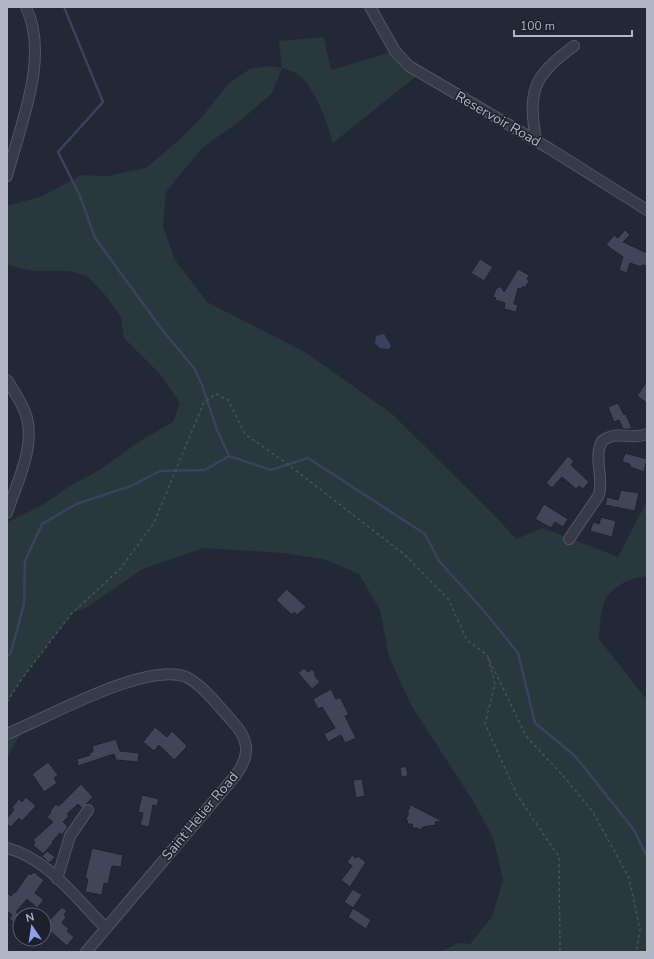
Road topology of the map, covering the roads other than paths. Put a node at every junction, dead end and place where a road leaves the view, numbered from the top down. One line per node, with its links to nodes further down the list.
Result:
1 (26, 7): 5 (street)
2 (370, 7): 4 (street, Reservoir Road)
3 (574, 46): 4 (street)
4 (536, 141): 6 (street, Reservoir Road)
5 (7, 176)
6 (647, 210)
7 (7, 380): 9 (street)
8 (647, 434): 10 (street)
9 (7, 513)
10 (569, 539)
11 (7, 734): 15 (street, Saint Helier Road)
12 (88, 810): 14 (street)
13 (7, 848): 14 (street)
14 (57, 879): 15 (street)
15 (106, 928): 16 (street, Saint Helier Road)
16 (86, 952)

